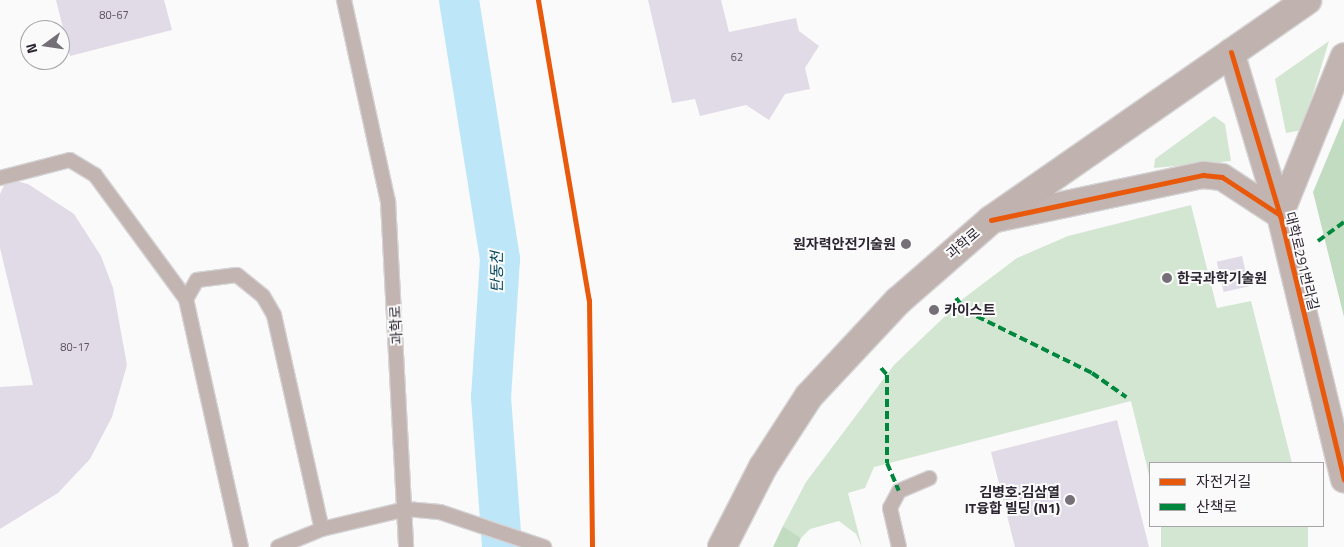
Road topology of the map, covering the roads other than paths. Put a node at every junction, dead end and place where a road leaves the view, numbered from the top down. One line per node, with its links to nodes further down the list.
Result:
1 (344, 0): 11 (lane, 과학로)
2 (1307, 0): 3 (main road, 과학로)
3 (1231, 52): 6 (street, 대학로291번라길); 7 (main road, 과학로)
4 (1344, 56): 6 (street)
5 (0, 178): 8 (lane)
6 (1280, 215): 7 (street); 10 (street, 대학로291번라길)
7 (991, 220): 17 (main road, 과학로)
8 (186, 299): 12 (lane); 13 (lane)
9 (929, 478): 18 (lane)
10 (1344, 479)
11 (406, 509): 12 (lane); 15 (lane, 과학로); 16 (lane)
12 (322, 529): 14 (lane)
13 (241, 547)
14 (278, 547)
15 (406, 547)
16 (544, 547)
17 (722, 547)
18 (899, 547)

